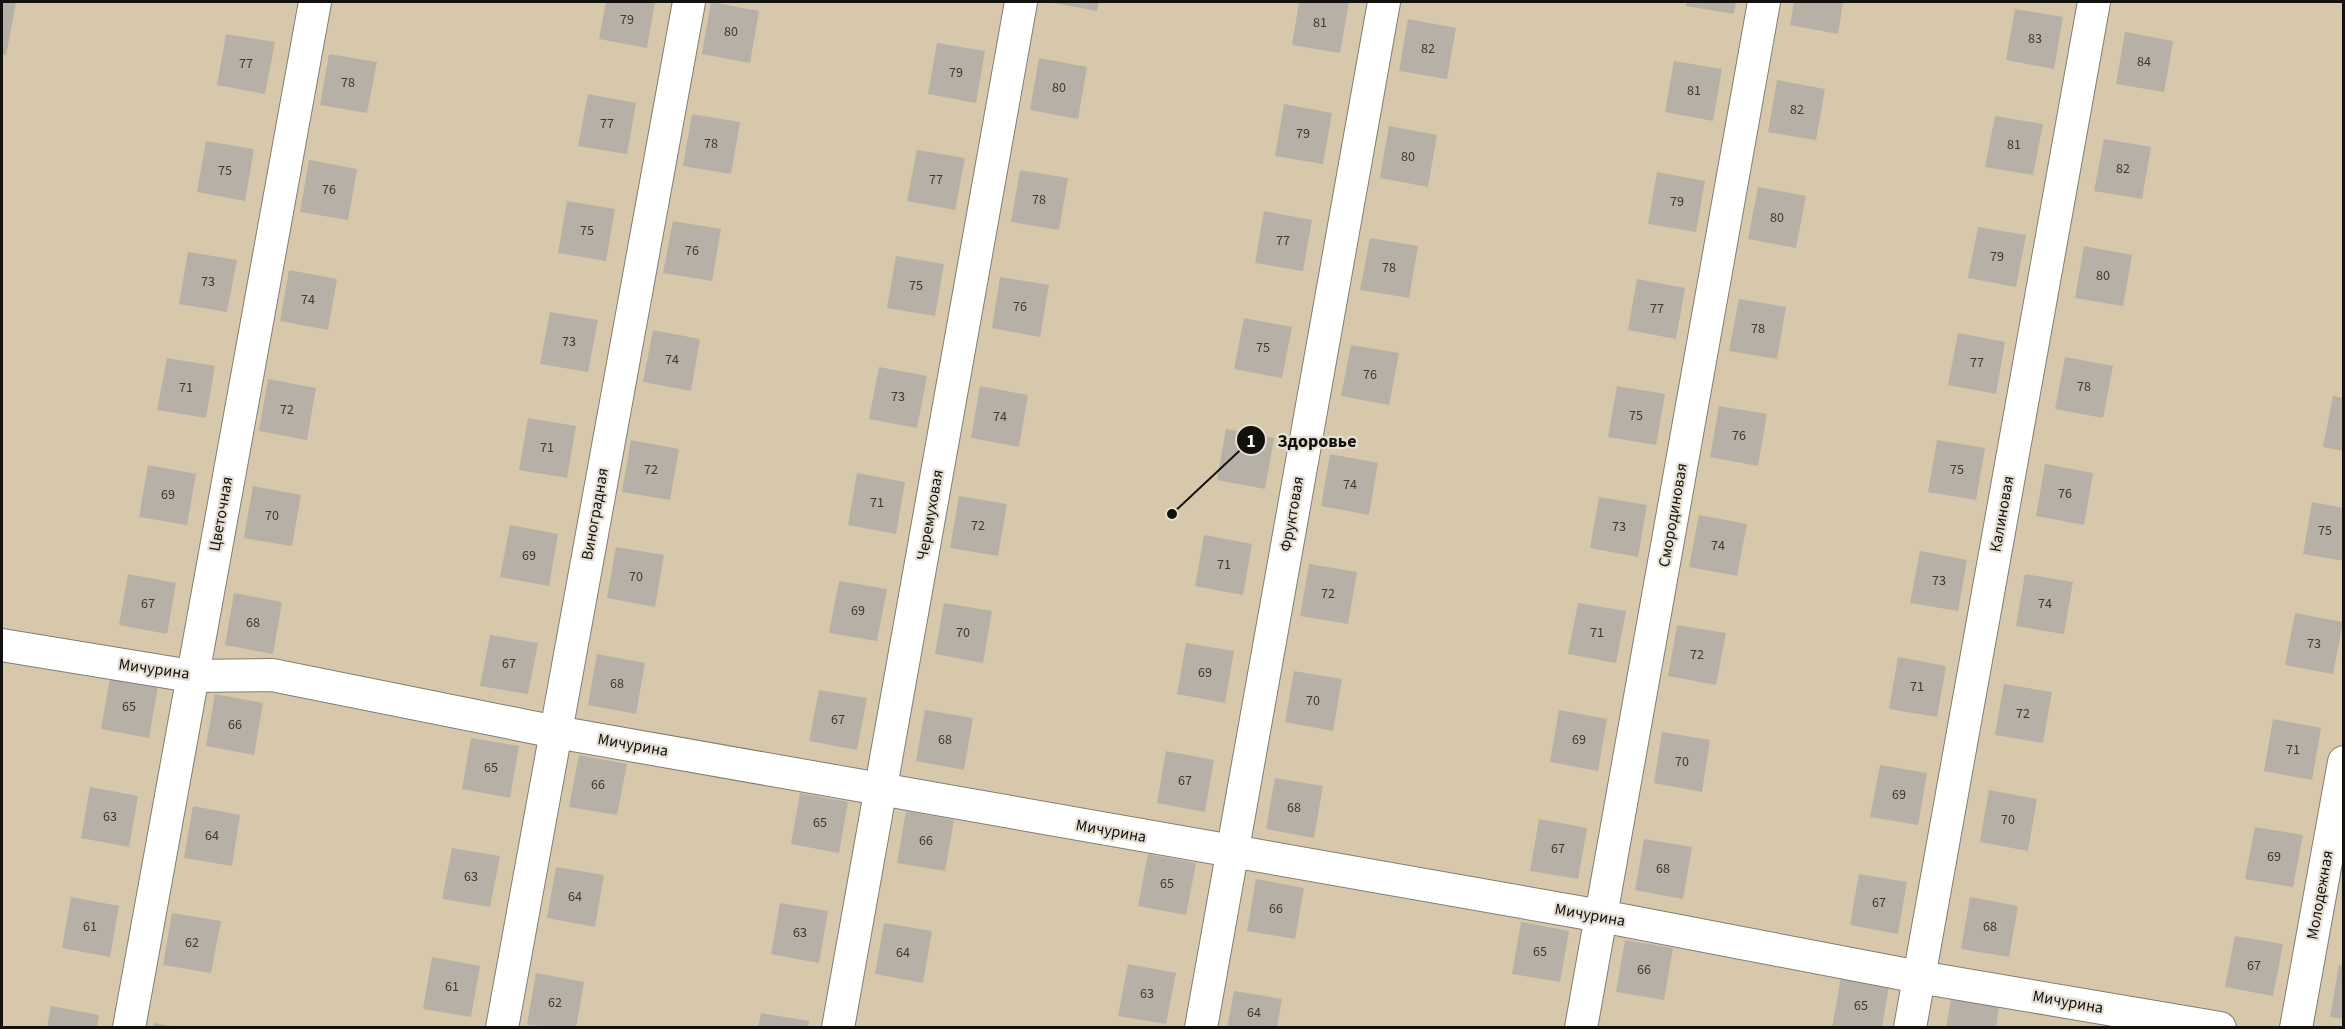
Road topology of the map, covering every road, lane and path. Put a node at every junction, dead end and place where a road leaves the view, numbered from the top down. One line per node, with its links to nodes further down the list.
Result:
1 (315, 2): 8 (street, Цветочная)
2 (688, 2): 9 (street, Виноградная)
3 (1021, 2): 11 (street, Черемуховая)
4 (1384, 2): 12 (street, Фруктовая)
5 (1764, 2): 13 (street, Смородиновая)
6 (2094, 2): 14 (street, Калиновая)
7 (2, 645): 8 (street, Мичурина)
8 (191, 676): 9 (street, Мичурина); 15 (street, Цветочная)
9 (556, 732): 11 (street, Мичурина); 16 (street, Виноградная)
10 (2343, 762): 22 (street, Молодежная)
11 (881, 789): 12 (street, Мичурина); 17 (street, Черемуховая)
12 (1231, 852): 13 (street, Мичурина); 18 (street, Фруктовая)
13 (1601, 916): 14 (street, Мичурина); 19 (street, Смородиновая)
14 (1919, 977): 20 (street, Калиновая); 21 (street, Мичурина)
15 (129, 1028)
16 (502, 1028)
17 (838, 1028)
18 (1201, 1028)
19 (1581, 1028)
20 (1910, 1028)
21 (2220, 1028)
22 (2296, 1028)

